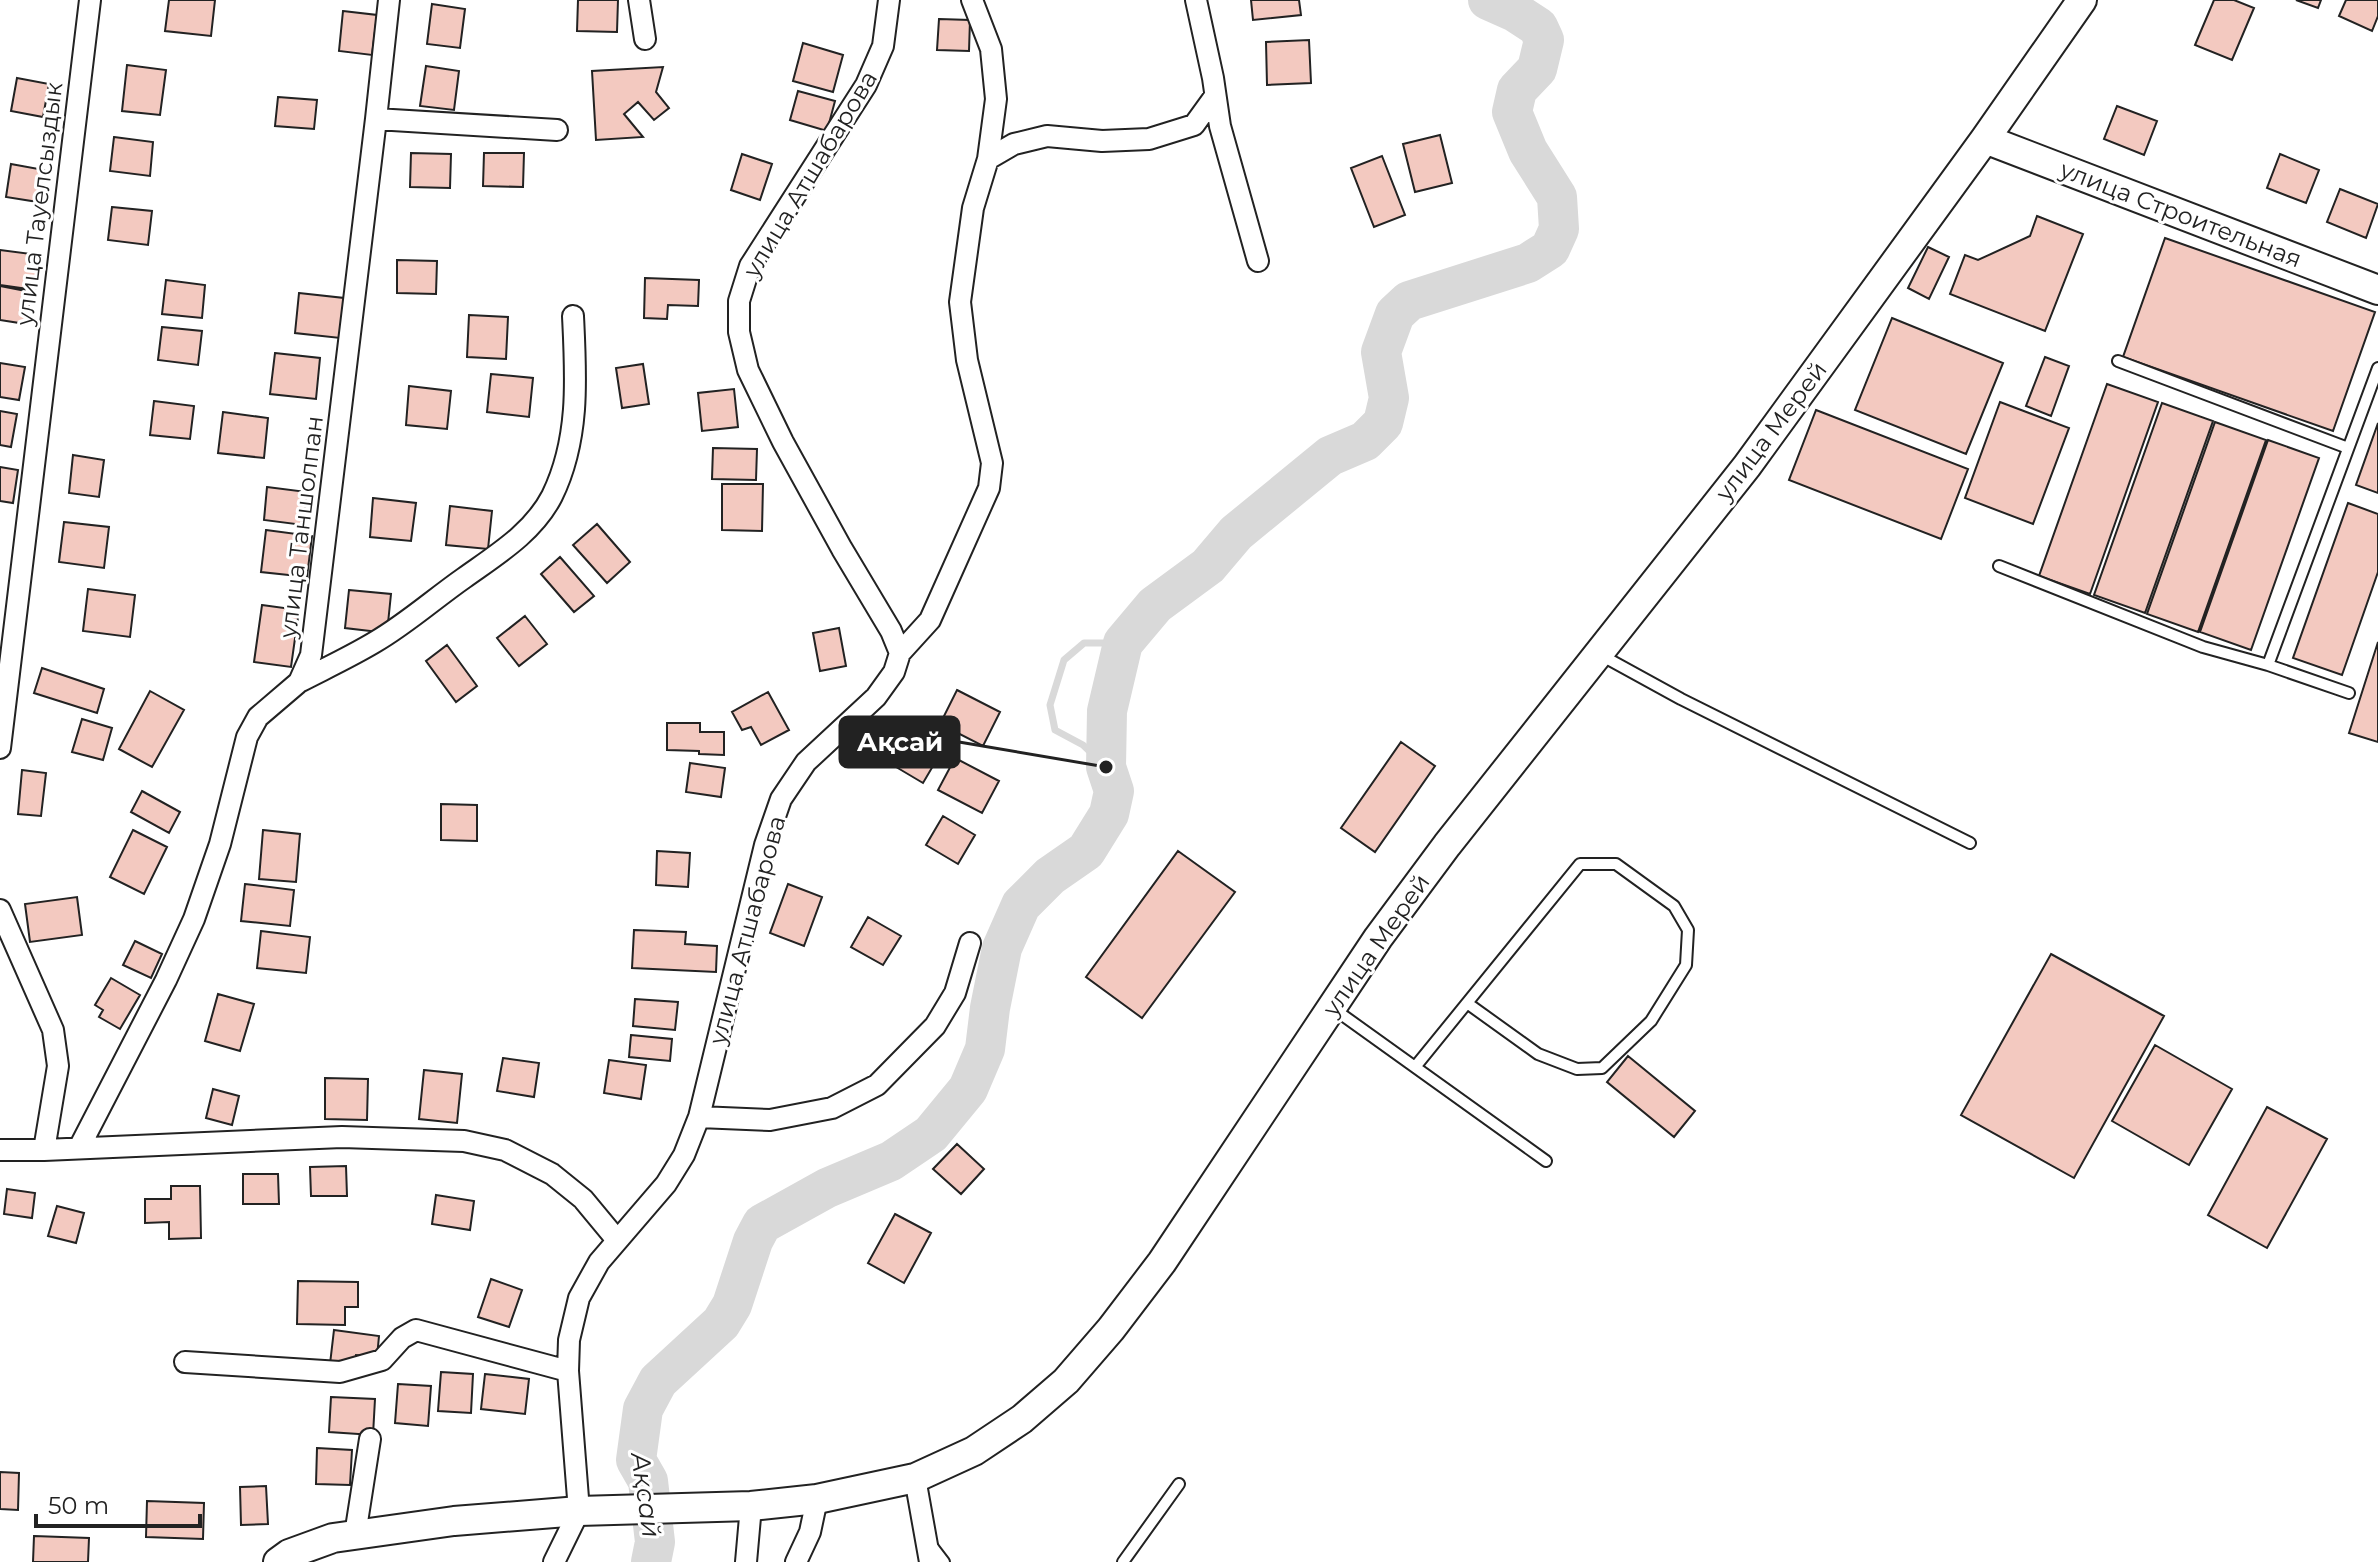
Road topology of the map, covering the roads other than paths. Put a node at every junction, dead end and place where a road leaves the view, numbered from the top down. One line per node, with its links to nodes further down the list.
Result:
1 (90, 0): 26 (street, улица Тауелсыздык)
2 (389, 0): 10 (street, улица Таншолпан)
3 (639, 0): 8 (street)
4 (889, 0): 21 (street, улица Атшабарова)
5 (972, 0): 13 (street)
6 (1196, 0): 9 (street)
7 (2082, 0): 12 (main road, улица Мерей)
8 (645, 39)
9 (1215, 96): 13 (street); 14 (street)
10 (376, 119): 11 (street); 24 (street, улица Таншолпан)
11 (557, 130)
12 (1985, 139): 15 (main road, улица Строительная); 22 (main road, улица Мерей)
13 (988, 159): 21 (street)
14 (1258, 261)
15 (2378, 290)
16 (573, 316): 24 (street)
17 (2118, 361): 19 (lane)
18 (2378, 368): 19 (lane)
19 (2348, 448): 23 (lane)
20 (1999, 566): 23 (lane)
21 (900, 653): 33 (street, улица Атшабарова)
22 (1597, 653): 27 (lane); 31 (main road, улица Мерей)
23 (2268, 665): 25 (lane)
24 (299, 682): 34 (street, улица Таншолпан)
25 (2349, 693)
26 (0, 748)
27 (1970, 843)
28 (0, 910): 36 (street)
29 (970, 943): 33 (street)
30 (1467, 1003): 30 (lane); 32 (lane)
31 (1332, 1007): 32 (lane); 42 (main road, улица Мерей)
32 (1415, 1067): 37 (lane)
33 (699, 1117): 38 (street, улица Атшабарова)
34 (79, 1148): 36 (street); 38 (street)
35 (0, 1150): 36 (street)
36 (44, 1150)
37 (1546, 1161)
38 (617, 1240): 40 (street, улица Атшабарова)
39 (185, 1362): 40 (street)
40 (568, 1371): 46 (street, улица Атшабарова)
41 (370, 1439): 47 (street)
42 (915, 1478): 44 (main road, улица Мерей); 48 (street)
43 (1179, 1484): 55 (lane)
44 (817, 1499): 45 (main road, улица Мерей); 52 (street)
45 (751, 1506): 46 (main road, улица Мерей); 51 (street)
46 (579, 1511): 47 (main road); 50 (street)
47 (355, 1535): 49 (main road)
48 (927, 1540): 53 (street); 54 (lane)
49 (278, 1562)
50 (554, 1562)
51 (746, 1562)
52 (796, 1562)
53 (930, 1562)
54 (944, 1562)
55 (1123, 1562)

